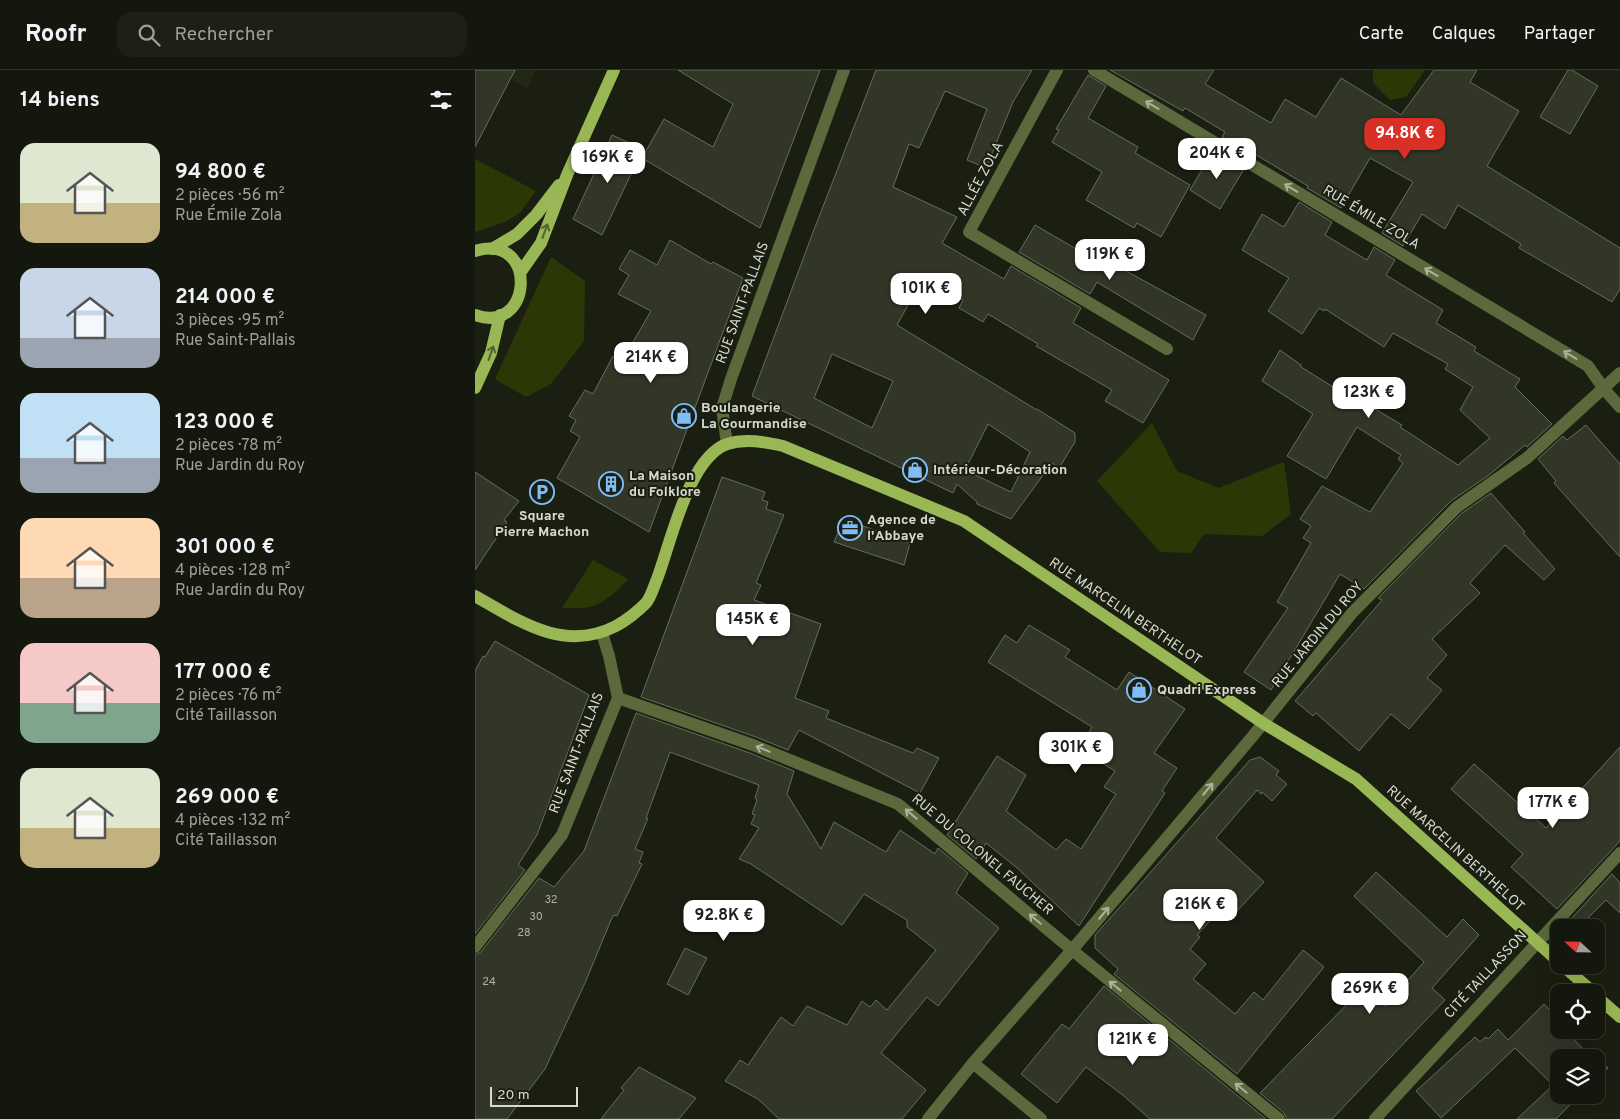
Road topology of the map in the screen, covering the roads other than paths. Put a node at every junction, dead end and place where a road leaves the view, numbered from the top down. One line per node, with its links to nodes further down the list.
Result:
1 (615, 70): 5 (main road)
2 (844, 70): 16 (street, RUE SAINT-PALLAIS)
3 (1057, 70): 11 (street, ALLÉE ZOLA)
4 (1094, 70): 14 (street, RUE ÉMILE ZOLA, one-way to 4)
5 (567, 175): 6 (main road); 8 (main road, one-way to 5)
6 (492, 249): 7 (main road); 8 (main road)
7 (475, 251)
8 (520, 273): 10 (main road)
9 (475, 315): 10 (main road)
10 (500, 315): 13 (main road, one-way to 10)
11 (1167, 348)
12 (1620, 373): 14 (street, RUE JARDIN DU ROY)
13 (475, 388)
14 (1604, 389): 15 (street, RUE ÉMILE ZOLA); 20 (street, RUE JARDIN DU ROY)
15 (1620, 407)
16 (727, 444): 18 (main road); 20 (main road, RUE MARCELIN BERTHELOT)
17 (475, 596): 18 (main road)
18 (602, 633): 19 (street, RUE SAINT-PALLAIS)
19 (618, 698): 23 (street, RUE SAINT-PALLAIS); 24 (street, RUE DU COLONEL FAUCHER, one-way to 19)
20 (1263, 723): 22 (main road, RUE MARCELIN BERTHELOT); 24 (street, RUE JARDIN DU ROY, one-way to 20)
21 (1620, 853): 22 (street, CITÉ TAILLASSON)
22 (1537, 942): 25 (main road, RUE MARCELIN BERTHELOT); 34 (street, CITÉ TAILLASSON)
23 (475, 947)
24 (1072, 950): 30 (street, RUE JARDIN DU ROY); 33 (street, RUE DU COLONEL FAUCHER, one-way to 24)
25 (1550, 954)
26 (1572, 974): 27 (main road)
27 (1584, 984)
28 (1605, 1004): 29 (main road)
29 (1620, 1017)
30 (973, 1064): 31 (street, RUE JARDIN DU ROY); 32 (street)
31 (928, 1119)
32 (1041, 1119)
33 (1279, 1119)
34 (1375, 1119)

